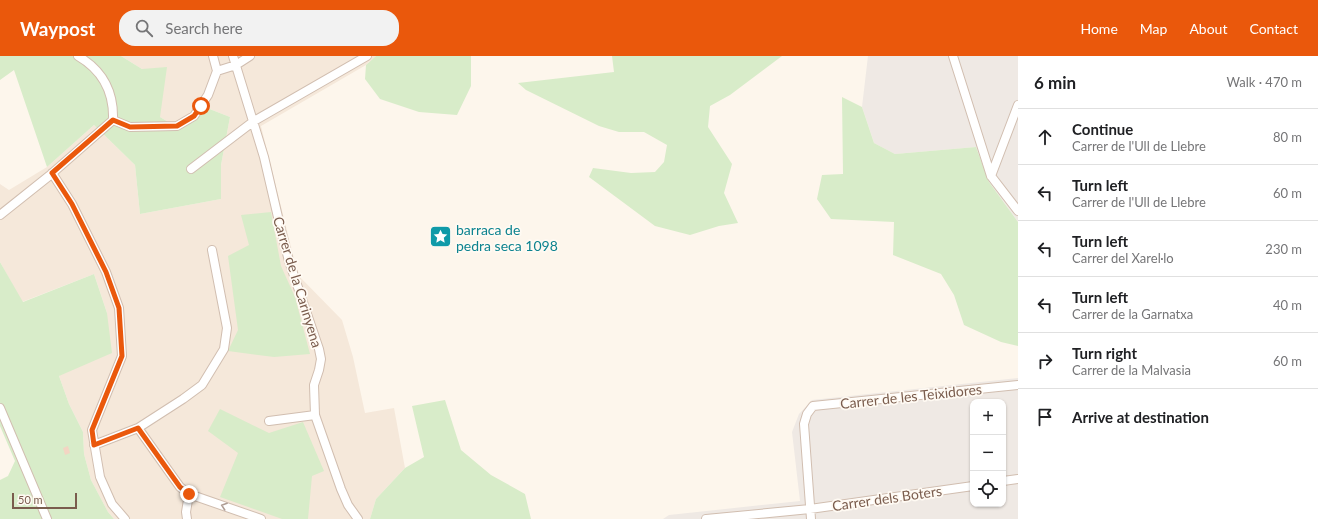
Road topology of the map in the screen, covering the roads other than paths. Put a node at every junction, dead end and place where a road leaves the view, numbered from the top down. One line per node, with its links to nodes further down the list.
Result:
1 (78, 56): 10 (street)
2 (213, 56): 8 (street)
3 (233, 56): 7 (street, Carrer de la Carinyena)
4 (250, 56): 7 (street)
5 (367, 56): 11 (street)
6 (953, 56): 14 (street)
7 (236, 64): 8 (street); 11 (street, Carrer de la Carinyena)
8 (217, 71): 10 (street)
9 (1018, 105): 14 (street)
10 (113, 120): 13 (street)
11 (254, 122): 12 (street); 20 (street, Carrer de la Carinyena)
12 (191, 169)
13 (52, 173): 16 (street); 23 (street)
14 (991, 176): 15 (street)
15 (1018, 211)
16 (0, 215)
17 (212, 250): 22 (street)
18 (1018, 384): 28 (street, Carrer de les Teixidores)
19 (0, 408): 29 (street)
20 (314, 415): 21 (street); 33 (street, Carrer de la Carinyena)
21 (269, 421)
22 (138, 428): 23 (street); 27 (street)
23 (94, 445): 30 (street)
24 (1018, 479): 25 (street)
25 (1006, 481)
26 (970, 486): 28 (street, Carrer dels Boters)
27 (189, 494): 31 (street); 32 (street, one-way to 27)
28 (810, 509): 34 (street, Carrer dels Boters); 35 (street)
29 (47, 519)
30 (125, 519)
31 (187, 519)
32 (261, 519)
33 (358, 519)
34 (706, 519)
35 (811, 519)

